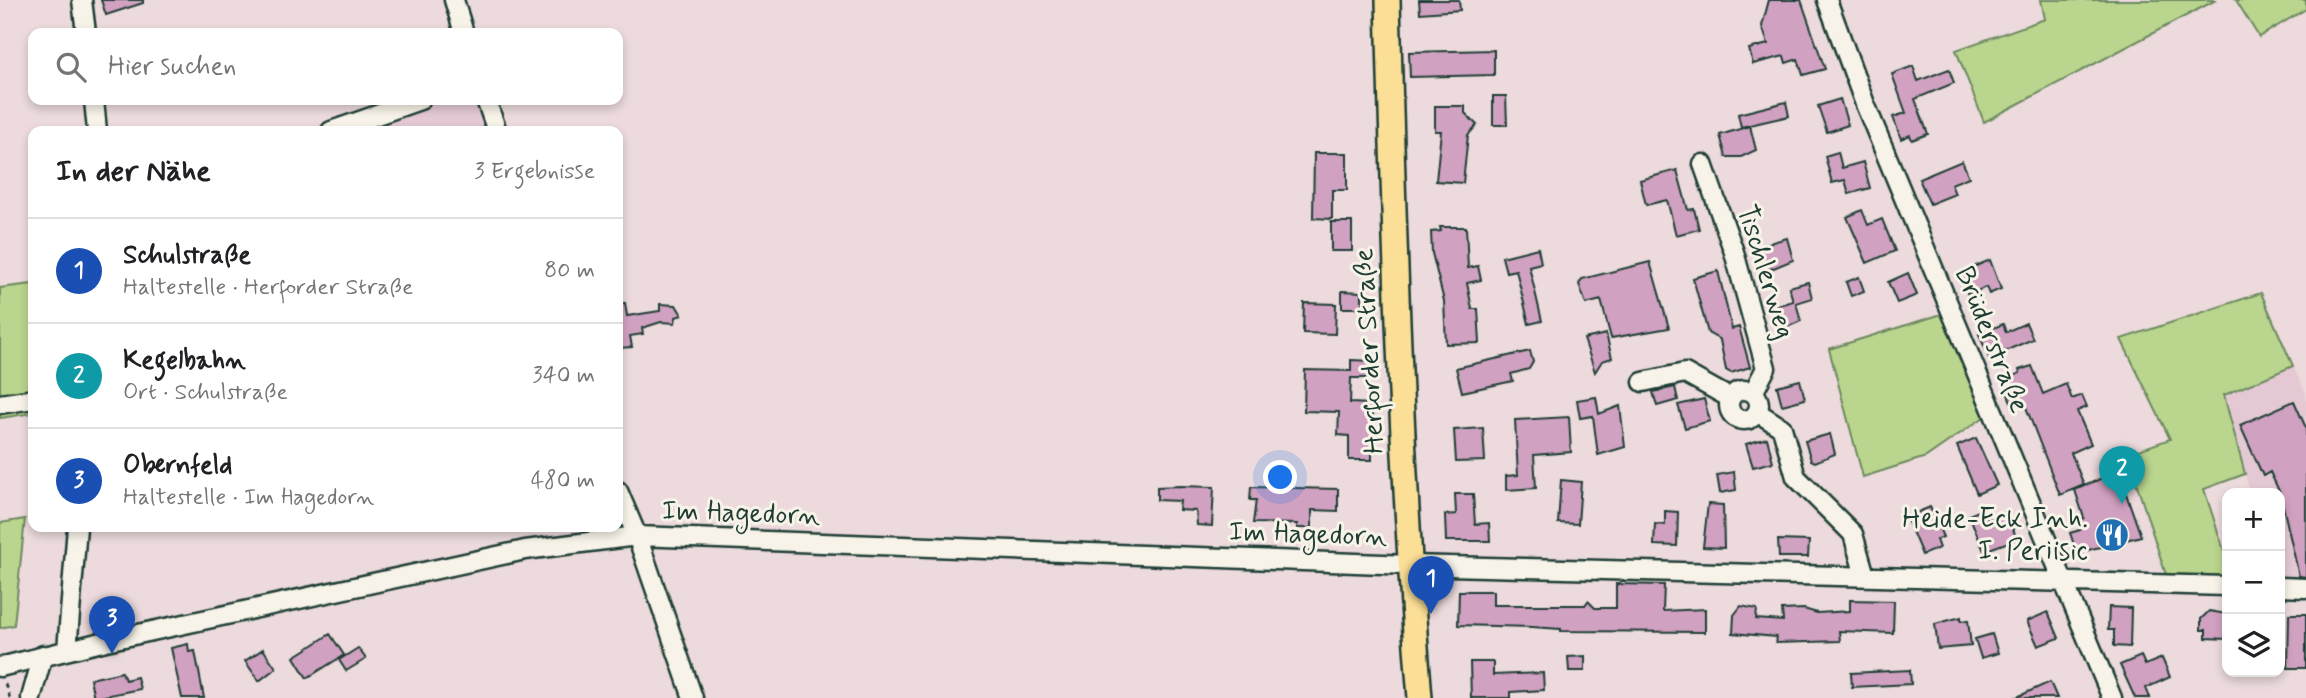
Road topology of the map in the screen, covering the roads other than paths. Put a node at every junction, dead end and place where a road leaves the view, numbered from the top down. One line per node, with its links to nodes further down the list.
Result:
1 (82, 0): 5 (street)
2 (454, 0): 6 (street)
3 (1388, 0): 23 (main road, Herforder Straße)
4 (1827, 0): 25 (street, Brüderstraße)
5 (85, 28)
6 (462, 28)
7 (94, 105): 10 (street)
8 (406, 105): 11 (street)
9 (488, 105): 12 (street)
10 (97, 126)
11 (345, 126)
12 (495, 126)
13 (1703, 164): 15 (street, Tischlerweg)
14 (1643, 382): 16 (street)
15 (1753, 393): 16 (street); 19 (street)
16 (1730, 398): 19 (street)
17 (28, 401): 18 (street)
18 (0, 404)
19 (1757, 412): 24 (street)
20 (623, 503): 22 (street)
21 (77, 532): 29 (street)
22 (637, 536): 23 (street, Im Hagedorn); 29 (street, Im Hagedorn); 33 (street)
23 (1410, 565): 24 (street, Im Hagedorn); 34 (main road, Herforder Straße)
24 (1864, 576): 25 (street, Im Hagedorn)
25 (2062, 580): 26 (street, Im Hagedorn); 35 (street, Brüderstraße)
26 (2222, 586)
27 (2285, 587): 28 (street)
28 (2306, 588)
29 (67, 650): 30 (street, Im Hagedorn)
30 (43, 655): 31 (street, Im Hagedorn); 32 (street)
31 (0, 667)
32 (31, 698)
33 (693, 698)
34 (1420, 698)
35 (2112, 698)

